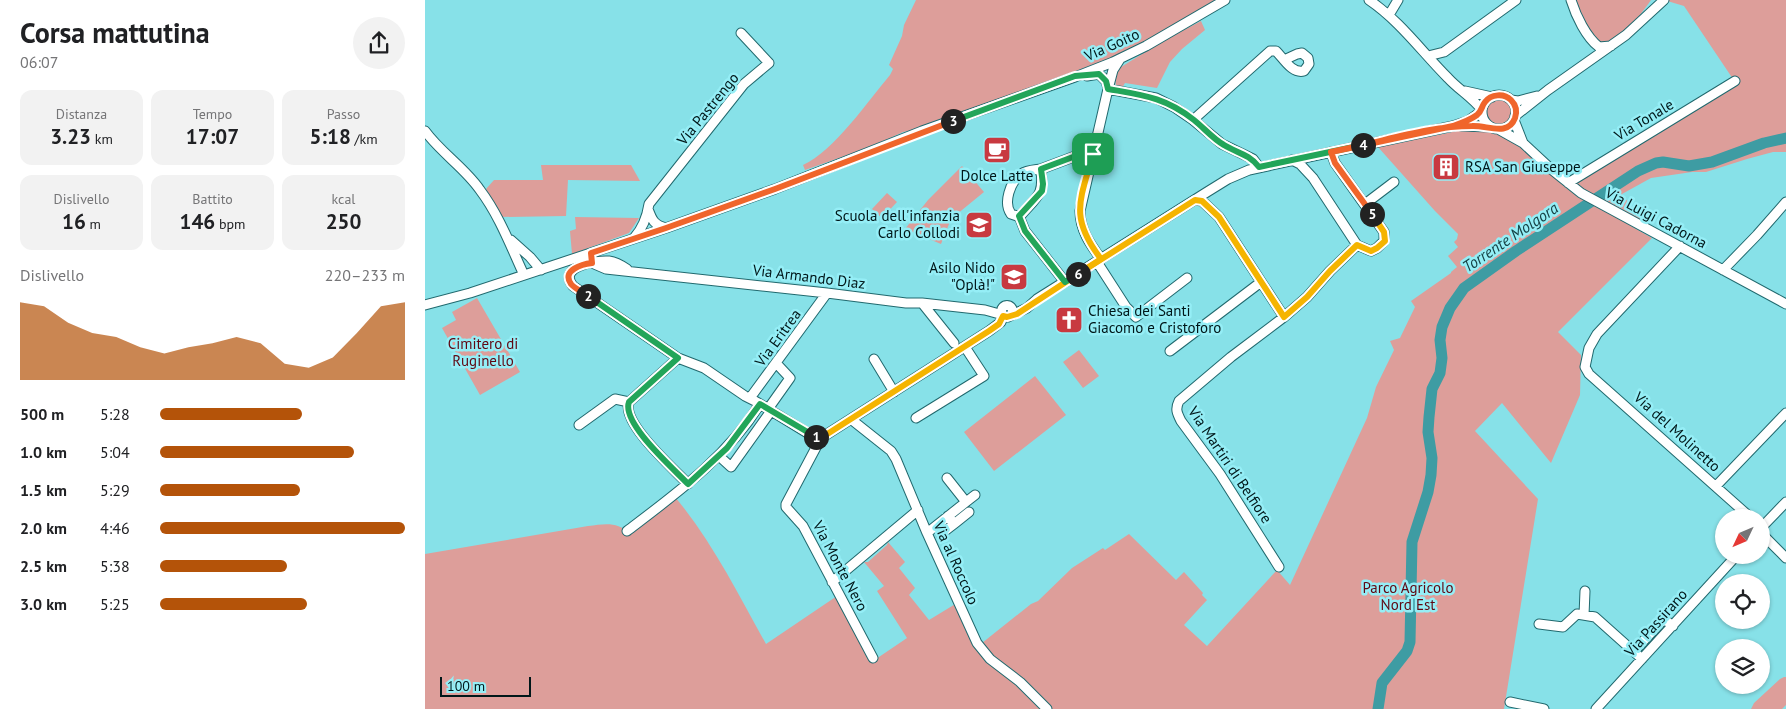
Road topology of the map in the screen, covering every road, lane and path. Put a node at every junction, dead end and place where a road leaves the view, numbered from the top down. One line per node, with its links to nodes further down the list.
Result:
1 (1225, 0): 15 (street, Via Goito)
2 (1369, 0): 9 (street)
3 (1398, 0): 9 (street)
4 (1517, 0): 13 (street)
5 (1571, 0): 11 (street)
6 (1657, 0): 8 (street)
7 (1664, 0): 8 (street)
8 (1648, 14): 12 (street)
9 (1389, 15): 14 (street)
10 (741, 33): 46 (street, Via Pastrengo)
11 (1591, 39): 12 (street); 17 (street)
12 (1611, 46): 17 (street)
13 (1444, 52): 14 (street); 18 (street)
14 (1429, 56): 18 (street)
15 (1120, 59): 19 (street, Via Goito); 21 (street)
16 (1284, 60): 28 (street)
17 (1590, 61): 23 (street)
18 (1439, 68): 22 (street)
19 (1075, 76): 21 (street); 49 (street, Via Goito)
20 (1735, 81): 41 (street, Via Tonale)
21 (1108, 89): 28 (street); 34 (street)
22 (1462, 90): 24 (street); 26 (street)
23 (1548, 90): 25 (street); 27 (street)
24 (1492, 97): 25 (street); 26 (street)
25 (1511, 100): 27 (street)
26 (1482, 110): 29 (street); 30 (street)
27 (1515, 118): 30 (street); 32 (street, Via Luigi Cadorna)
28 (1193, 120): 37 (street)
29 (1453, 126): 30 (street); 33 (street)
30 (1494, 128): 32 (street, Via Luigi Cadorna)
31 (425, 131): 50 (street)
32 (1523, 143): 41 (street, Via Luigi Cadorna)
33 (1331, 152): 35 (street); 45 (street)
34 (1093, 154): 38 (street); 58 (street)
35 (1314, 155): 36 (street); 39 (street)
36 (1292, 160): 37 (street); 39 (street)
37 (1259, 167): 42 (street)
38 (1041, 169): 47 (street); 47 (street)
39 (1313, 178): 53 (street)
40 (1394, 182): 45 (street)
41 (1568, 183): 54 (street, Via Luigi Cadorna)
42 (1207, 192): 43 (street); 48 (street)
43 (1195, 200): 48 (street); 58 (street)
44 (1786, 202): 63 (street)
45 (1365, 204): 53 (street)
46 (648, 209): 49 (street); 51 (street, Via Pastrengo)
47 (1019, 216): 66 (street)
48 (1219, 217): 67 (street)
49 (666, 228): 51 (street, Via Goito)
50 (505, 234): 57 (street); 59 (street)
51 (633, 239): 52 (street, Via Goito)
52 (620, 243): 55 (street, Via Goito); 61 (street)
53 (1357, 245): 73 (street, Via Martiri di Belfiore)
54 (1681, 246): 63 (street, Via Luigi Cadorna); 92 (street, Via del Molinetto)
55 (600, 250): 56 (street, Via Goito); 61 (street, Via Armando Diaz)
56 (591, 253): 60 (street); 62 (street, Via Goito)
57 (530, 257): 59 (street); 62 (street)
58 (1099, 260): 65 (street); 66 (street)
59 (518, 262): 64 (street)
60 (592, 263): 61 (street); 77 (street)
61 (614, 263): 68 (street, Via Armando Diaz)
62 (541, 270): 64 (street, Via Goito)
63 (1723, 270): 70 (street, Via Luigi Cadorna)
64 (524, 275): 71 (street, Via Goito)
65 (1187, 278)
66 (1065, 282): 72 (street)
67 (1261, 282): 73 (street); 76 (street)
68 (827, 293): 69 (street, Via Armando Diaz); 79 (street, Via Eritrea)
69 (922, 303): 72 (street, Via Armando Diaz); 74 (street)
70 (1786, 304)
71 (425, 305)
72 (1005, 312): 75 (street)
73 (1284, 317): 107 (street, Via Martiri di Belfiore)
74 (954, 343)
75 (965, 347): 80 (street); 85 (street)
76 (1170, 351)
77 (678, 358): 81 (street); 82 (street)
78 (874, 359): 80 (street)
79 (776, 363): 81 (street, Via Eritrea); 83 (street)
80 (894, 392): 86 (street)
81 (750, 398): 83 (street)
82 (629, 402): 87 (street); 91 (street)
83 (766, 408): 88 (street); 89 (street); 89 (street)
84 (1786, 413): 92 (street)
85 (916, 418)
86 (852, 420): 88 (street); 97 (street, Via al Roccolo)
87 (579, 425)
88 (821, 438): 108 (street, Via Monte Nero)
89 (719, 456): 91 (street)
90 (947, 478): 94 (street)
91 (688, 484): 101 (street)
92 (1716, 486): 96 (street, Via del Molinetto)
93 (975, 495): 94 (street)
94 (966, 502): 100 (street)
95 (1786, 502): 99 (street)
96 (1741, 509)
97 (918, 510): 102 (street, Via al Roccolo); 108 (street)
98 (969, 512): 100 (street)
99 (1770, 519)
100 (951, 520): 102 (street); 103 (street)
101 (627, 531)
102 (927, 533): 117 (street, Via al Roccolo)
103 (941, 534)
104 (1770, 542): 105 (street)
105 (1786, 558)
106 (1729, 564): 112 (street, Via Passirano)
107 (1279, 566)
108 (832, 582): 114 (street, Via Monte Nero)
109 (1585, 592): 110 (street)
110 (1584, 615): 111 (street); 113 (street)
111 (1539, 624)
112 (1673, 626): 113 (street); 115 (street, Via Passirano)
113 (1634, 651): 115 (street)
114 (873, 658)
115 (1642, 659): 119 (street, Via Passirano)
116 (1510, 702): 118 (street)
117 (1047, 709)
118 (1544, 709)
119 (1596, 709)

